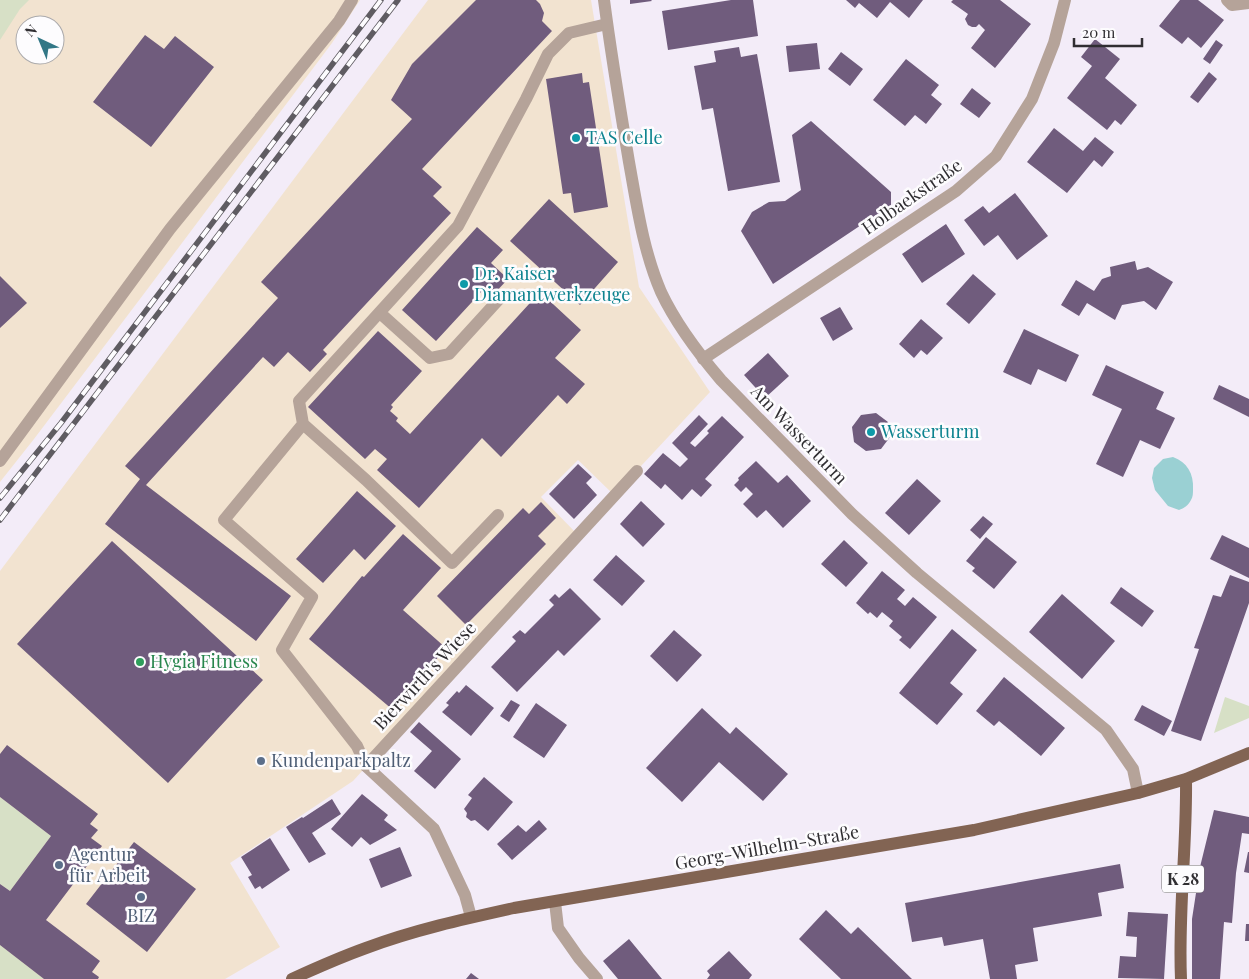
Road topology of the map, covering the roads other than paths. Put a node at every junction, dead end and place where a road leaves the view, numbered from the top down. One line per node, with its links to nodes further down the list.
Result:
1 (352, 0): 11 (street)
2 (604, 0): 6 (street, Am Wasserturm)
3 (1064, 0): 9 (street, Holbaekstraße)
4 (1227, 0): 5 (street)
5 (1249, 3)
6 (607, 24): 8 (street); 9 (street, Am Wasserturm)
7 (501, 297): 8 (street)
8 (380, 313): 10 (street)
9 (703, 359): 17 (street, Am Wasserturm)
10 (303, 424): 13 (street); 15 (street)
11 (0, 461)
12 (637, 471): 15 (street, Bierwirth's Wiese)
13 (498, 515)
14 (1249, 753): 16 (main road, Georg-Wilhelm-Straße)
15 (366, 766): 19 (street)
16 (1186, 779): 17 (main road, Georg-Wilhelm-Straße); 22 (main road, K 28)
17 (1138, 793): 18 (main road, Georg-Wilhelm-Straße)
18 (555, 902): 19 (main road, Georg-Wilhelm-Straße); 21 (street)
19 (471, 918): 20 (main road, Georg-Wilhelm-Straße)
20 (292, 979)
21 (597, 979)
22 (1181, 979)

